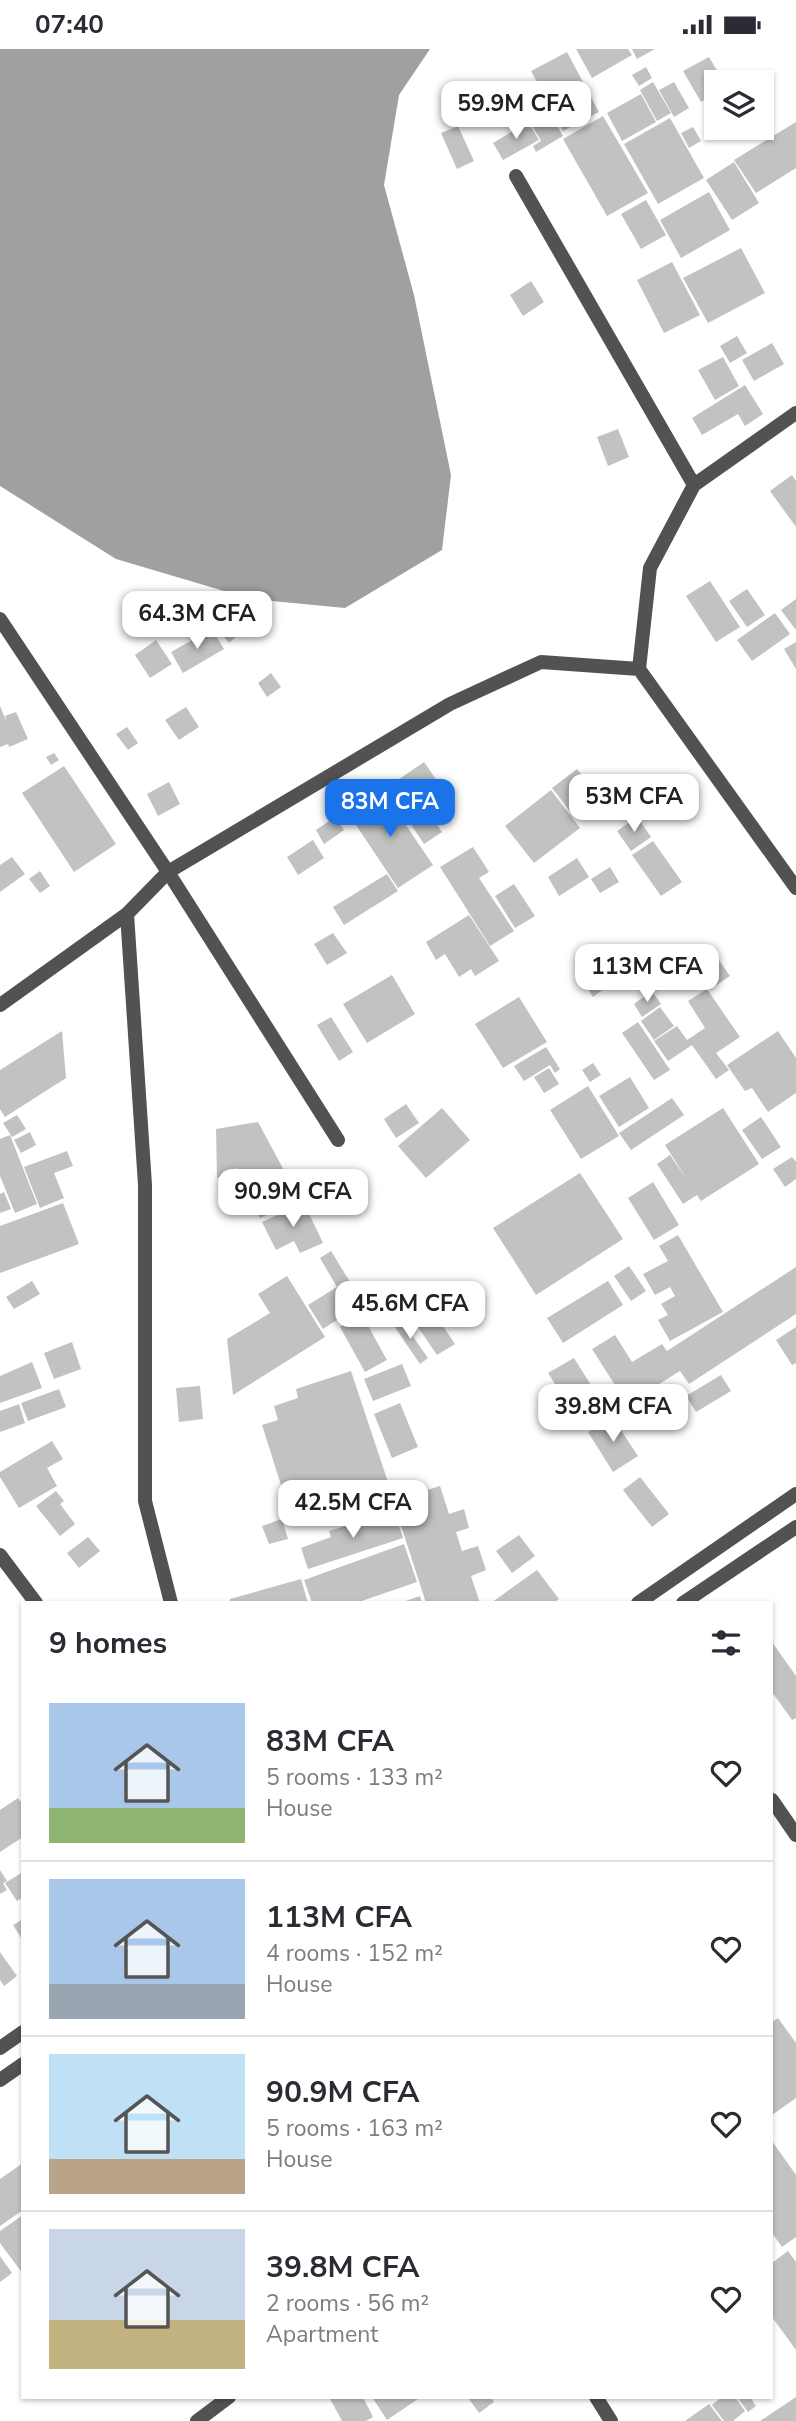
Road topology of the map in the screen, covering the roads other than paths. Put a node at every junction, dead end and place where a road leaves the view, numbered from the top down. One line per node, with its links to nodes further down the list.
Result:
1 (516, 176): 3 (street)
2 (796, 413): 3 (street)
3 (694, 485): 5 (street)
4 (0, 619): 6 (street)
5 (639, 669): 6 (street); 7 (street)
6 (168, 872): 8 (street); 10 (street)
7 (796, 888)
8 (127, 914): 9 (street); 15 (street)
9 (0, 1005)
10 (338, 1140)
11 (796, 1494): 16 (street)
12 (796, 1527): 17 (street)
13 (0, 1555): 14 (street)
14 (34, 1601)
15 (170, 1601)
16 (641, 1601)
17 (686, 1601)
18 (773, 1801): 19 (street)
19 (796, 1835)
20 (21, 2033): 21 (street)
21 (0, 2048)
22 (21, 2065): 23 (street)
23 (0, 2080)
24 (226, 2399): 26 (street)
25 (597, 2399): 27 (street)
26 (197, 2421)
27 (611, 2421)

